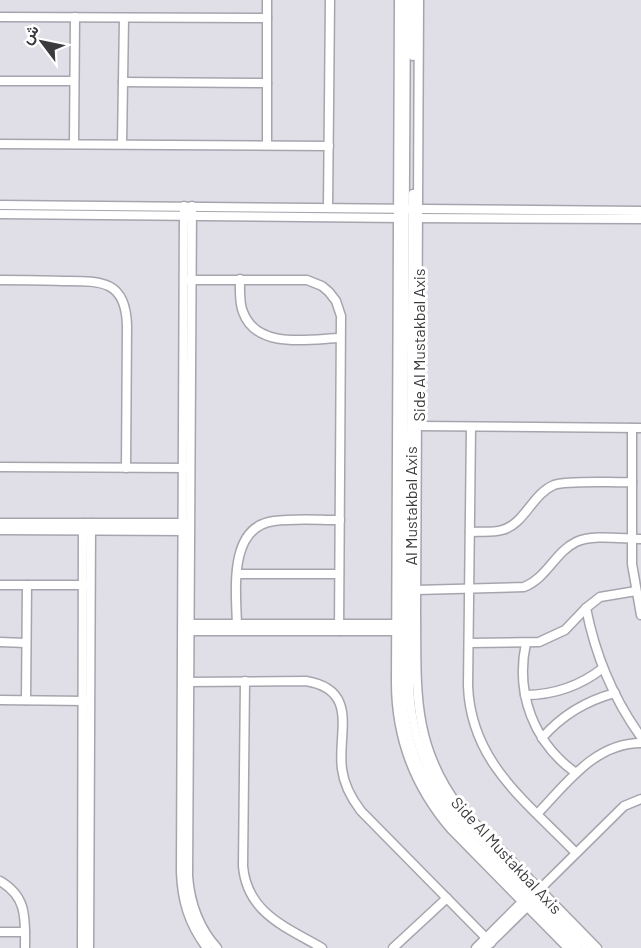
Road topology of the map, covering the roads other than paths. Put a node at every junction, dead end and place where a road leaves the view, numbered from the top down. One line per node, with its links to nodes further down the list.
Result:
1 (267, 0): 10 (street)
2 (330, 0): 19 (street)
3 (399, 0): 23 (street, Side Al Mustakbal Axis)
4 (406, 0): 23 (street, Al Mustakbal Axis)
5 (413, 0): 23 (street, Al Mustakbal Axis)
6 (419, 0): 23 (street, Side Al Mustakbal Axis)
7 (0, 17): 8 (street)
8 (75, 17): 9 (street); 12 (street)
9 (123, 18): 10 (street); 13 (street)
10 (267, 18): 14 (street)
11 (0, 81): 12 (street)
12 (74, 81): 16 (street)
13 (123, 82): 14 (street); 17 (street)
14 (267, 83): 18 (street)
15 (0, 144): 16 (street)
16 (74, 144): 17 (street)
17 (122, 144): 18 (street)
18 (267, 145): 19 (street)
19 (329, 146): 22 (street)
20 (0, 205): 21 (street)
21 (188, 206): 22 (street); 27 (street)
22 (328, 207): 23 (street)
23 (408, 208): 26 (street); 28 (street, Side Al Mustakbal Axis); 28 (street, Al Mustakbal Axis)
24 (641, 211): 26 (street)
25 (0, 214): 27 (street)
26 (624, 215): 28 (street); 29 (street)
27 (188, 217): 28 (street); 32 (street)
28 (408, 218): 34 (street, Side Al Mustakbal Axis); 57 (street, Al Mustakbal Axis); 62 (street, Al Mustakbal Axis)
29 (641, 219)
30 (240, 279): 32 (street); 33 (street); 33 (street)
31 (0, 280): 38 (street)
32 (188, 280): 39 (street)
33 (340, 338): 41 (street)
34 (417, 426): 35 (street); 54 (street, Side Al Mustakbal Axis)
35 (471, 427): 36 (street); 46 (street)
36 (636, 428): 40 (street)
37 (0, 467): 38 (street)
38 (126, 468): 39 (street)
39 (187, 468): 44 (street)
40 (632, 482): 46 (street); 47 (street)
41 (340, 520): 48 (street); 49 (street)
42 (0, 523): 43 (street)
43 (87, 527): 44 (street); 45 (street); 52 (street)
44 (187, 527): 59 (street)
45 (0, 530)
46 (470, 532): 53 (street)
47 (637, 539): 53 (street); 55 (street)
48 (237, 574): 49 (street); 60 (street)
49 (339, 574): 61 (street)
50 (0, 585): 51 (street)
51 (27, 585): 52 (street); 64 (street)
52 (87, 585): 74 (street)
53 (469, 589): 54 (street); 65 (street)
54 (416, 590): 57 (street, Side Al Mustakbal Axis)
55 (636, 591): 56 (street); 58 (street)
56 (586, 608): 66 (street); 67 (street)
57 (413, 612): 62 (street, Al Mustakbal Axis); 84 (street, Side Al Mustakbal Axis)
58 (641, 615)
59 (186, 627): 60 (street); 69 (street)
60 (237, 627): 61 (street)
61 (339, 627): 62 (street)
62 (402, 627): 84 (street, Al Mustakbal Axis); 84 (street, Side Al Mustakbal Axis)
63 (0, 642): 64 (street)
64 (26, 643): 73 (street)
65 (469, 643): 66 (street); 80 (street)
66 (526, 644): 71 (street)
67 (603, 668): 70 (street); 71 (street)
68 (245, 681): 69 (street); 83 (street); 87 (street)
69 (186, 682): 93 (street); 94 (street)
70 (615, 693): 75 (street); 76 (street)
71 (525, 695): 76 (street)
72 (0, 700): 73 (street)
73 (26, 700): 74 (street)
74 (86, 701): 91 (street); 92 (street)
75 (641, 737)
76 (542, 738): 78 (street)
77 (641, 743): 78 (street)
78 (576, 773): 80 (street)
79 (641, 800): 81 (street)
80 (538, 813): 81 (street)
81 (576, 853): 84 (street)
82 (0, 881): 86 (street)
83 (447, 898): 88 (street); 97 (street)
84 (531, 898): 88 (street); 89 (street, Side Al Mustakbal Axis); 99 (street, Side Al Mustakbal Axis); 100 (street, Al Mustakbal Axis)
85 (0, 932): 86 (street)
86 (25, 932): 90 (street)
87 (308, 940): 95 (street); 96 (street)
88 (487, 943): 98 (street)
89 (591, 946)
90 (25, 948)
91 (82, 948)
92 (89, 948)
93 (207, 948)
94 (218, 948)
95 (303, 948)
96 (322, 948)
97 (393, 948)
98 (476, 948)
99 (568, 948)
100 (577, 948)

